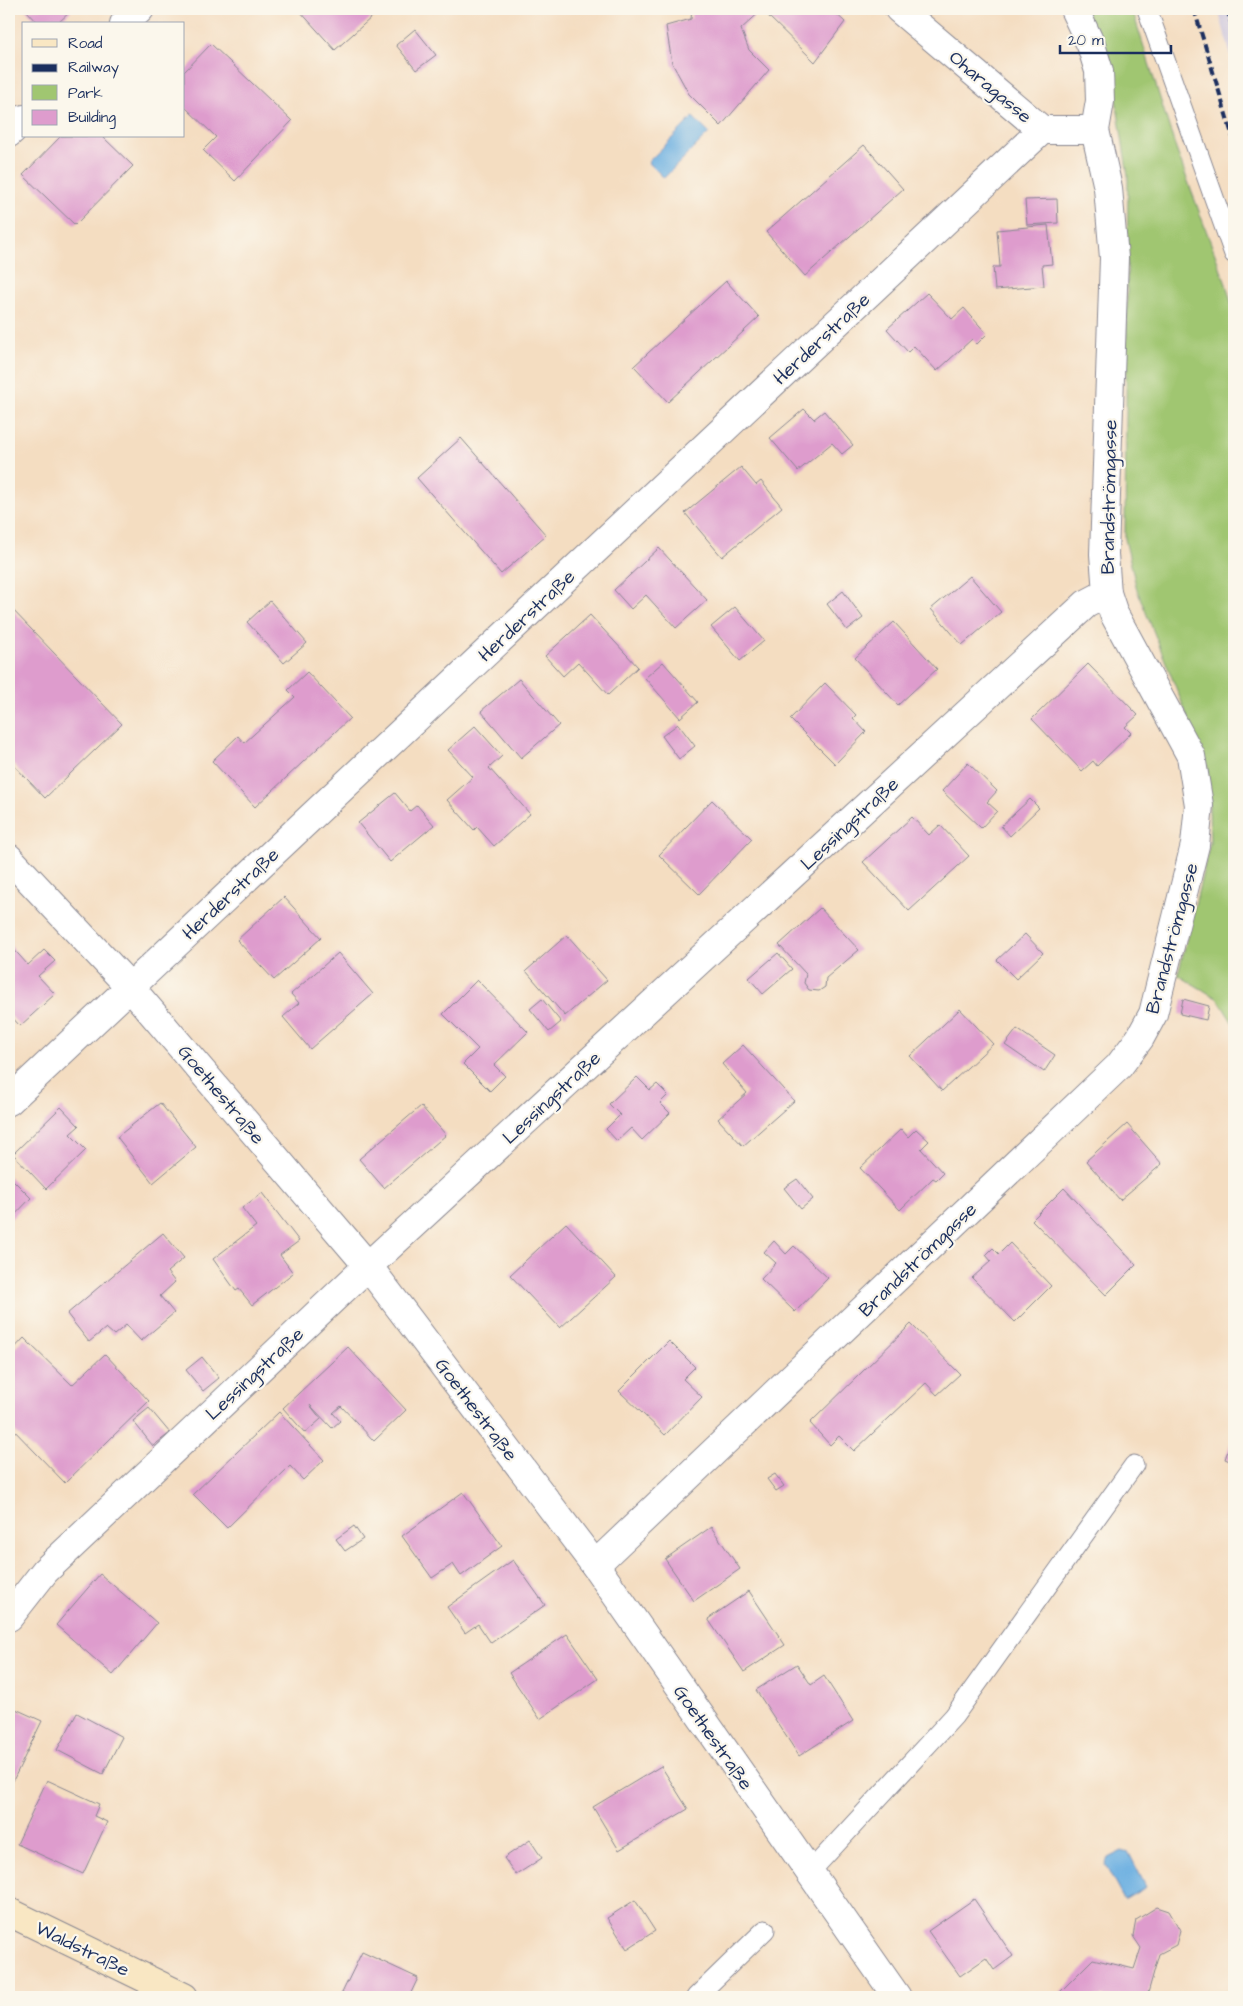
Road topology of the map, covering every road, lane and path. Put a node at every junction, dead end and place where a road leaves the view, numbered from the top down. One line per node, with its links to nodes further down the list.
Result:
1 (140, 9): 5 (street)
2 (899, 9): 7 (street, Oharagasse)
3 (1074, 9): 8 (street)
4 (1147, 9): 10 (lane)
5 (126, 22)
6 (22, 121): 9 (street)
7 (1042, 130): 8 (street, Oharagasse); 13 (street, Herderstraße)
8 (1095, 130): 11 (street, Brandströmgasse)
9 (9, 133)
10 (1234, 254)
11 (1107, 594): 15 (street, Lessingstraße); 17 (street, Brandströmgasse)
12 (9, 858): 13 (street, Goethestraße)
13 (130, 987): 14 (street, Herderstraße); 15 (street, Goethestraße)
14 (9, 1101)
15 (368, 1266): 17 (street, Goethestraße); 18 (street, Lessingstraße)
16 (1134, 1465): 19 (lane)
17 (595, 1565): 19 (street, Goethestraße)
18 (9, 1617)
19 (809, 1873): 24 (street, Goethestraße)
20 (9, 1912): 22 (street, Waldstraße)
21 (765, 1930): 23 (lane)
22 (184, 1997)
23 (696, 1997)
24 (897, 1997)

